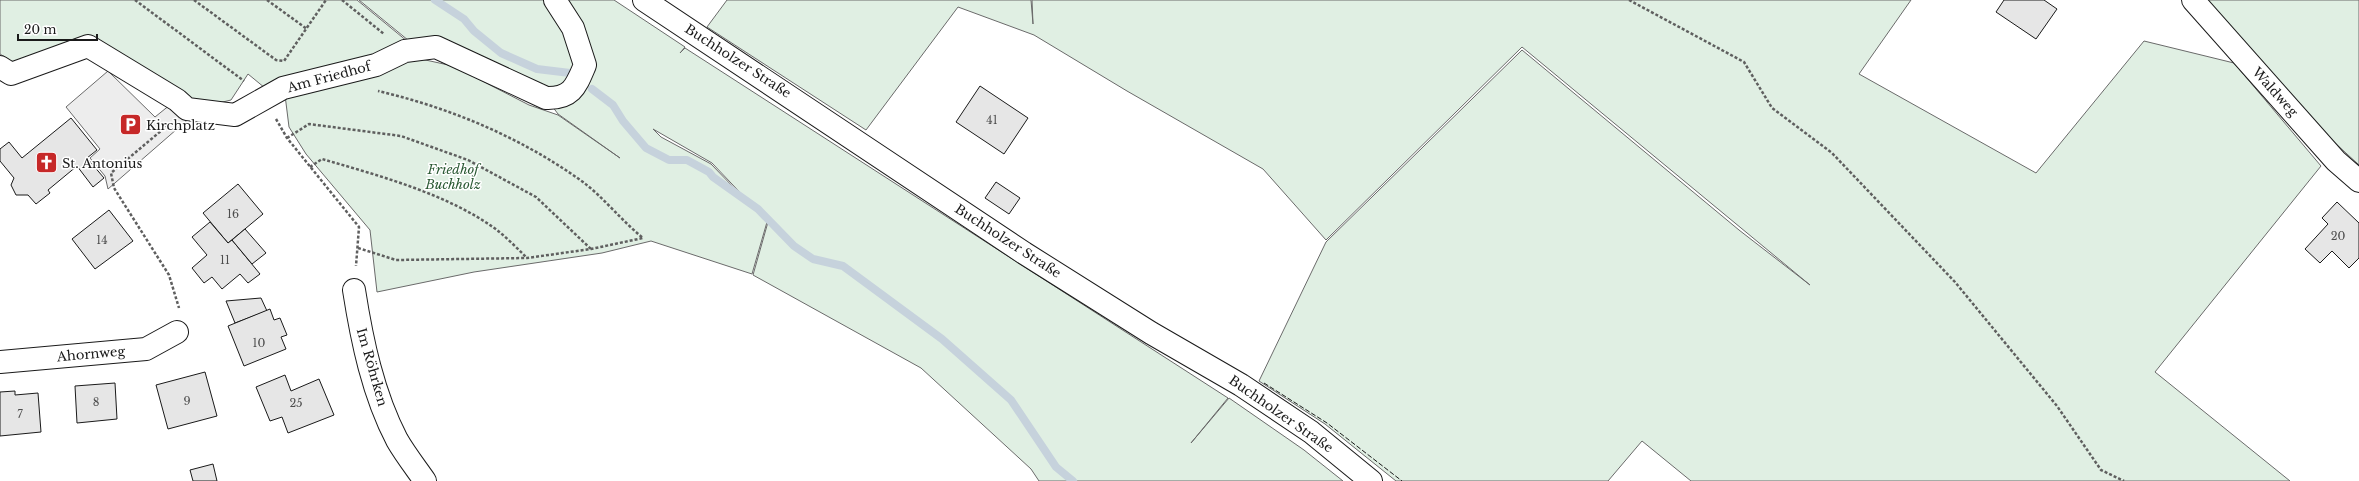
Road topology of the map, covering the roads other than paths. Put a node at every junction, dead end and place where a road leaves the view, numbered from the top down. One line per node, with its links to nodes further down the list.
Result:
1 (555, 0): 4 (street, Am Friedhof)
2 (644, 0): 10 (street, Buchholzer Straße)
3 (2193, 0): 5 (street, Waldweg)
4 (0, 67)
5 (2359, 181)
6 (354, 290): 9 (street, Im Röhrken)
7 (177, 332): 8 (street, Ahornweg)
8 (0, 362)
9 (425, 481)
10 (1371, 481)

